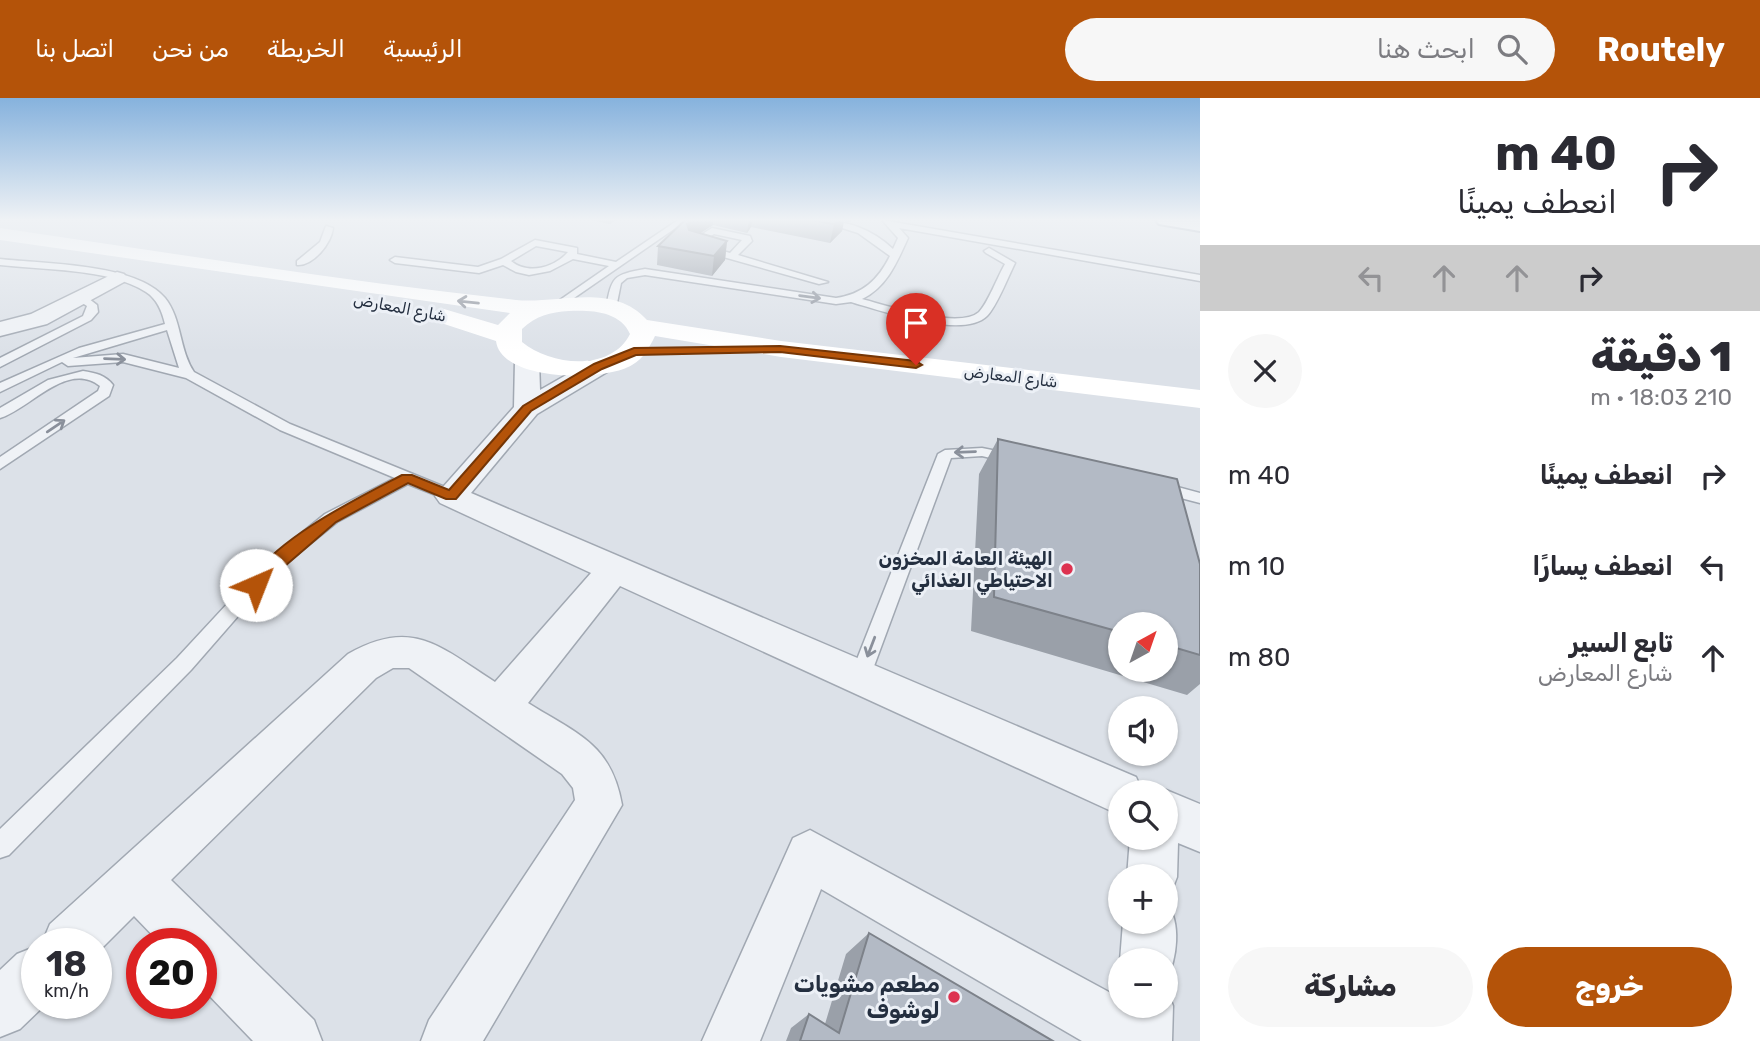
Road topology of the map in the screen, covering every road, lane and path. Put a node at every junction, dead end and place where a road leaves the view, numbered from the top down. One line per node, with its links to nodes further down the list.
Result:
1 (15, 264): 16 (lane)
2 (132, 264): 30 (main road, شارع المعارض)
3 (213, 264): 19 (main road, شارع المعارض)
4 (303, 264): 19 (main road)
5 (429, 264): 6 (lane)
6 (496, 264)
7 (509, 264): 8 (lane)
8 (561, 264)
9 (613, 264): 14 (lane)
10 (760, 264): 15 (lane)
11 (890, 264): 22 (lane)
12 (1009, 264): 22 (lane)
13 (1128, 264): 17 (lane)
14 (618, 265): 23 (lane)
15 (791, 273): 18 (lane); 20 (lane)
16 (117, 278): 21 (street); 26 (lane)
17 (1200, 278)
18 (823, 282)
19 (390, 289): 23 (main road, شارع المعارض, one-way to 19)
20 (779, 293): 22 (lane, one-way to 22); 24 (lane)
21 (80, 297): 25 (street); 27 (lane)
22 (855, 300)
23 (549, 307): 24 (main road, شارع المعارض); 30 (main road)
24 (611, 308): 31 (main road)
25 (39, 319): 27 (lane); 28 (street)
26 (169, 320): 29 (lane); 35 (lane); 36 (lane)
27 (67, 328): 29 (lane); 33 (lane)
28 (0, 329)
29 (99, 334): 35 (lane)
30 (507, 336): 32 (main road)
31 (637, 339): 34 (main road); 38 (main road, شارع المعارض)
32 (527, 360): 34 (main road); 39 (street)
33 (0, 363)
34 (598, 367): 39 (street)
35 (24, 374): 36 (lane, one-way to 36); 37 (lane)
36 (190, 375): 43 (lane)
37 (0, 388)
38 (1200, 399)
39 (527, 408): 45 (street)
40 (0, 414): 42 (lane, one-way to 40)
41 (1022, 460): 48 (lane, one-way to 48)
42 (0, 464)
43 (407, 478): 45 (lane); 53 (lane)
44 (1143, 484): 46 (lane)
45 (451, 496): 47 (street)
46 (1200, 498)
47 (614, 569): 48 (street); 49 (street)
48 (860, 677): 50 (street)
49 (500, 706): 54 (street); 62 (street)
50 (1108, 788)
51 (1178, 818): 52 (street)
52 (1200, 828)
53 (0, 846)
54 (135, 880): 55 (street); 56 (street)
55 (85, 928)
56 (182, 928)
57 (217, 964): 61 (street)
58 (21, 989): 59 (street)
59 (0, 1009)
60 (1144, 1018): 65 (street)
61 (293, 1041)
62 (450, 1041)
63 (732, 1041): 64 (street)
64 (1138, 1041)
65 (1143, 1041)

